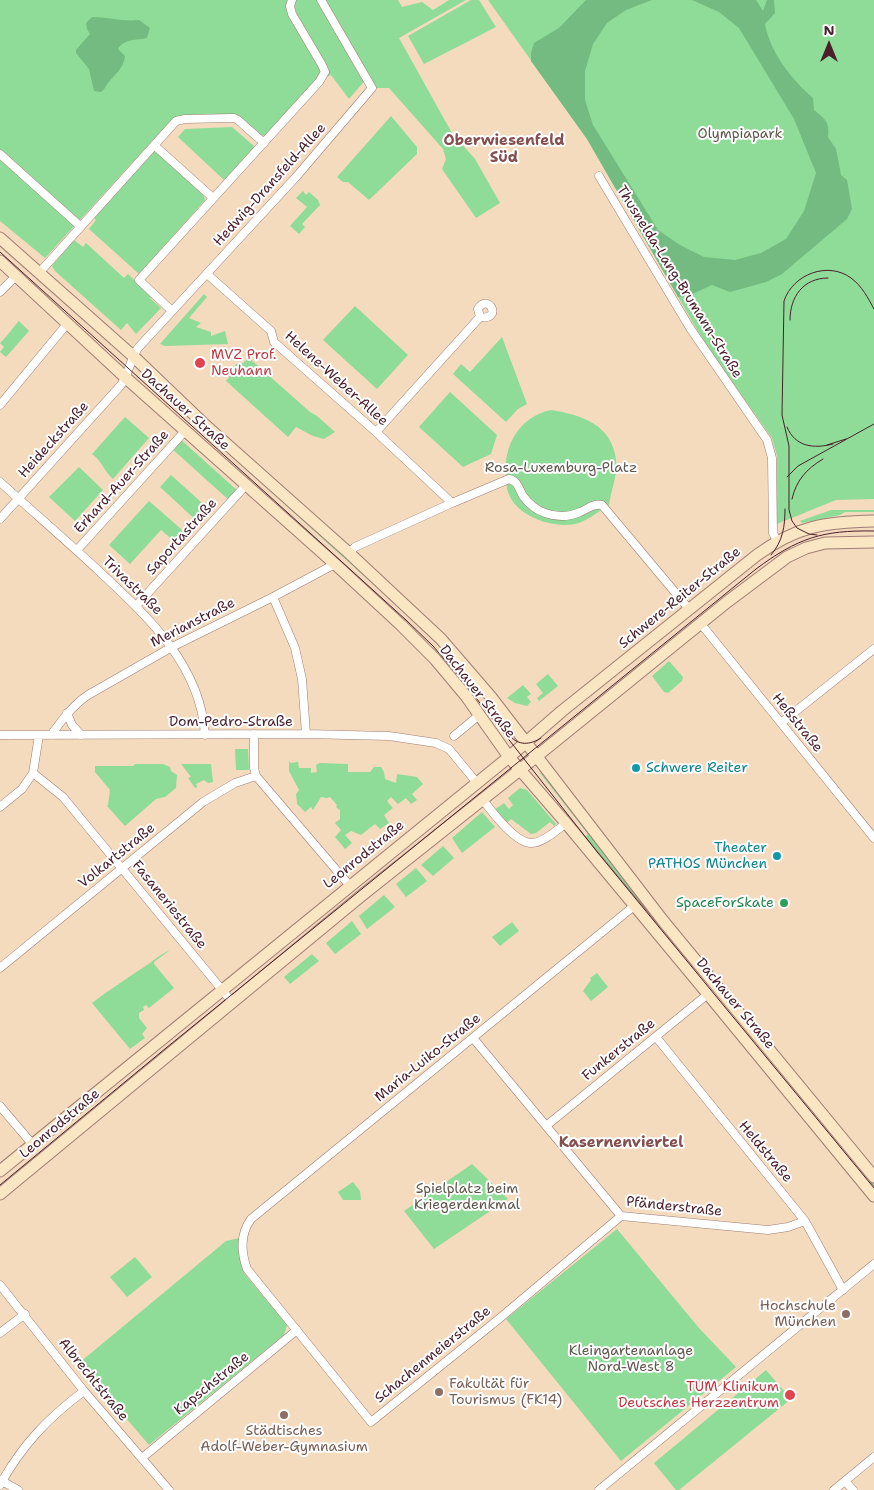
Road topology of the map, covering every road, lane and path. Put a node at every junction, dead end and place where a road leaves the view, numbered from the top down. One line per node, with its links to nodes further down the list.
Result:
1 (292, 0): 3 (street)
2 (321, 0): 12 (street, Hedwig-Dransfeld-Allee)
3 (264, 143): 4 (street); 7 (street)
4 (154, 144): 7 (street); 8 (street)
5 (0, 154): 8 (street)
6 (599, 176): 29 (street, Thusnelda-Lang-Brumann-Straße)
7 (213, 198): 15 (street)
8 (80, 226): 11 (street)
9 (0, 238): 11 (main road, Dachauer Straße)
10 (0, 261): 13 (main road, Dachauer Straße)
11 (39, 273): 18 (main road, Dachauer Straße)
12 (207, 274): 15 (street, Hedwig-Dransfeld-Allee); 22 (street, Helene-Weber-Allee)
13 (16, 276): 14 (street); 17 (main road, Dachauer Straße)
14 (0, 292)
15 (172, 311): 18 (street, Hedwig-Dransfeld-Allee)
16 (480, 318): 22 (street)
17 (66, 324): 19 (main road, Dachauer Straße); 20 (street)
18 (132, 356): 19 (street, Hedwig-Dransfeld-Allee); 32 (main road, Dachauer Straße)
19 (126, 378): 21 (main road, Dachauer Straße); 25 (street, Heideckstraße)
20 (0, 405)
21 (185, 431): 24 (main road, Dachauer Straße); 31 (street, Erhard-Auer-Straße)
22 (376, 432): 26 (street, Helene-Weber-Allee)
23 (0, 482): 25 (street, Trivastraße)
24 (247, 484): 33 (main road, Dachauer Straße); 35 (street, Saportastraße)
25 (18, 498): 27 (street, Heideckstraße); 31 (street, Trivastraße)
26 (452, 503): 32 (street); 36 (street)
27 (0, 519)
28 (874, 521): 29 (main road, Schwere-Reiter-Straße)
29 (777, 541): 36 (main road, Schwere-Reiter-Straße)
30 (874, 542): 37 (main road)
31 (77, 550): 35 (street, Trivastraße)
32 (348, 554): 50 (main road, Dachauer Straße)
33 (336, 564): 34 (street, Merianstraße); 41 (main road, Dachauer Straße)
34 (272, 597): 38 (street, Merianstraße); 45 (street)
35 (136, 606): 38 (street, Trivastraße)
36 (689, 609): 50 (main road, Schwere-Reiter-Straße)
37 (700, 624): 42 (street, Heßstraße); 53 (main road)
38 (172, 647): 40 (street, Merianstraße); 49 (street, Trivastraße)
39 (874, 649): 42 (street)
40 (67, 713): 47 (street, Merianstraße); 48 (street)
41 (478, 716): 51 (street); 52 (main road, Dachauer Straße)
42 (782, 724): 61 (street, Heßstraße)
43 (0, 734): 46 (street, Dom-Pedro-Straße)
44 (254, 734): 45 (street, Dom-Pedro-Straße); 49 (street, Dom-Pedro-Straße); 56 (street)
45 (306, 734): 51 (street, Dom-Pedro-Straße)
46 (39, 735): 47 (street, Dom-Pedro-Straße); 55 (street)
47 (51, 735): 48 (street, Dom-Pedro-Straße)
48 (81, 735): 49 (street, Dom-Pedro-Straße)
49 (205, 735)
50 (525, 742): 52 (main road, Leonrodstraße); 53 (main road, Dachauer Straße)
51 (450, 749): 57 (street)
52 (509, 758): 54 (main road, Dachauer Straße); 57 (main road, Leonrodstraße)
53 (536, 758): 54 (main road, Leonrodstraße); 75 (main road, Dachauer Straße)
54 (520, 770): 58 (main road, Leonrodstraße); 60 (main road, Dachauer Straße)
55 (32, 773): 59 (street); 62 (street, Fasaneriestraße)
56 (256, 776): 62 (street, Volkartstraße); 63 (street)
57 (477, 783): 63 (main road, Leonrodstraße)
58 (483, 800): 60 (street); 68 (main road, Leonrodstraße)
59 (0, 807)
60 (566, 823): 64 (main road, Dachauer Straße)
61 (874, 838)
62 (122, 868): 65 (street, Volkartstraße); 66 (street, Fasaneriestraße)
63 (350, 886): 66 (main road, Leonrodstraße)
64 (634, 906): 67 (main road, Dachauer Straße); 70 (street, Maria-Luiko-Straße)
65 (0, 968)
66 (222, 990): 68 (street); 73 (main road, Leonrodstraße)
67 (708, 994): 69 (street, Funkerstraße); 77 (main road, Dachauer Straße)
68 (232, 1002): 76 (main road, Leonrodstraße)
69 (656, 1037): 72 (street, Funkerstraße); 79 (street, Heldstraße)
70 (473, 1038): 72 (street, Pfänderstraße); 80 (street, Maria-Luiko-Straße)
71 (0, 1106): 73 (street)
72 (546, 1126): 78 (street, Pfänderstraße)
73 (33, 1145): 74 (main road, Leonrodstraße)
74 (0, 1171)
75 (874, 1177)
76 (0, 1194)
77 (874, 1196)
78 (621, 1216): 79 (street, Pfänderstraße); 85 (street, Schachenmeierstraße)
79 (805, 1221): 83 (street, Heldstraße)
80 (243, 1234): 85 (street, Schachenmeierstraße)
81 (874, 1264): 83 (street)
82 (0, 1285): 84 (street, Albrechtstraße)
83 (843, 1290): 94 (street)
84 (25, 1314): 86 (street); 87 (street, Albrechtstraße)
85 (297, 1330): 89 (street, Kapschstraße)
86 (0, 1333)
87 (84, 1391): 89 (street, Albrechtstraße); 91 (street)
88 (874, 1457): 90 (street)
89 (142, 1458): 93 (street, Albrechtstraße)
90 (845, 1481): 95 (street); 96 (street)
91 (1, 1482): 92 (street)
92 (18, 1490)
93 (169, 1490)
94 (599, 1490)
95 (834, 1490)
96 (853, 1490)

